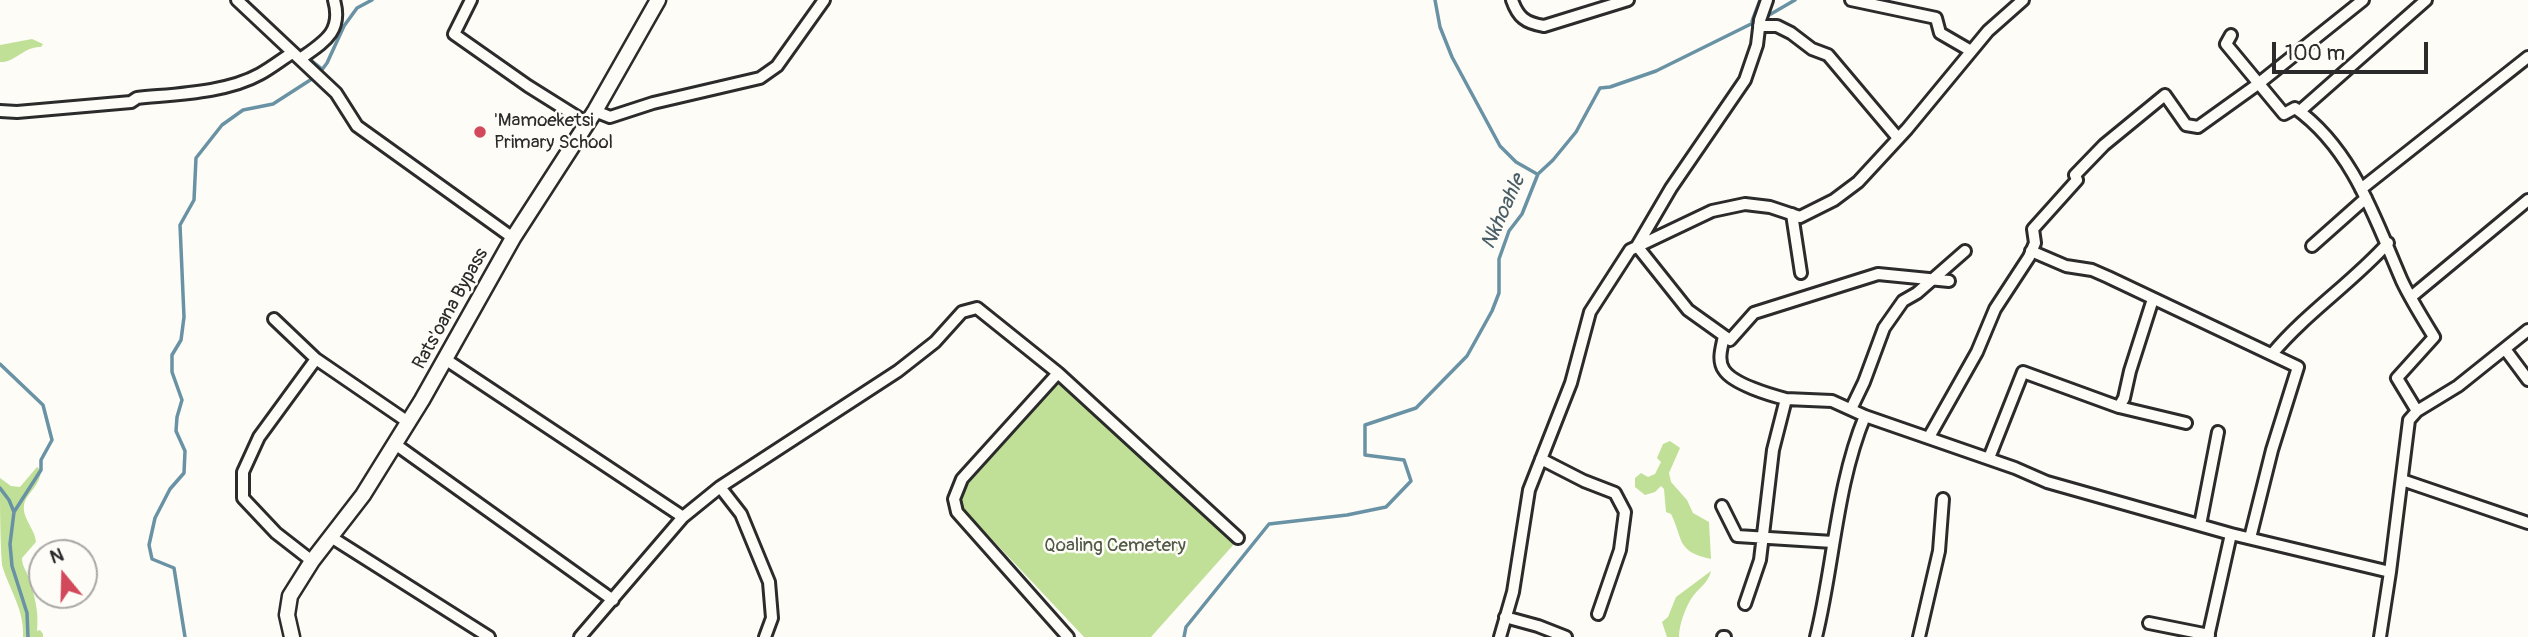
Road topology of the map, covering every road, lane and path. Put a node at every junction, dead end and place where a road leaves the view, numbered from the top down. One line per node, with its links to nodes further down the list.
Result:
1 (237, 0): 16 (street)
2 (334, 0): 16 (street)
3 (471, 0): 21 (street)
4 (658, 0): 21 (street, Rats'oana Bypass)
5 (824, 0): 21 (street)
6 (1512, 0): 12 (street)
7 (1767, 0): 13 (street)
8 (1851, 0): 15 (street)
9 (2022, 0): 15 (street)
10 (2363, 0): 18 (street)
11 (2426, 0): 20 (street)
12 (1624, 1)
13 (1759, 26): 22 (street); 28 (street)
14 (2231, 35): 18 (street)
15 (1970, 51): 22 (street)
16 (296, 56): 19 (street); 26 (street)
17 (2528, 57): 23 (street)
18 (2258, 84): 20 (street); 31 (street)
19 (0, 111)
20 (2300, 111): 23 (street)
21 (591, 117): 26 (street, Rats'oana Bypass)
22 (1898, 138): 25 (street)
23 (2364, 193): 27 (street); 29 (street)
24 (2528, 200): 35 (street)
25 (1792, 214): 28 (street); 32 (street)
26 (513, 238): 43 (street, Rats'oana Bypass)
27 (2388, 243): 35 (street); 41 (street)
28 (1637, 246): 39 (street); 57 (street)
29 (2312, 246)
30 (1965, 251): 33 (street)
31 (2031, 251): 36 (street); 54 (street)
32 (1801, 273)
33 (1933, 278): 34 (street); 39 (street); 48 (street)
34 (1950, 281)
35 (2411, 297): 49 (street)
36 (2153, 299): 41 (street); 47 (street)
37 (274, 319): 42 (street)
38 (2528, 330): 40 (street)
39 (1724, 337): 46 (street)
40 (2505, 349): 45 (street); 49 (street)
41 (2272, 354): 69 (street)
42 (316, 359): 51 (street); 71 (street)
43 (445, 359): 51 (street, Rats'oana Bypass); 62 (street)
44 (1058, 373): 59 (street); 67 (street); 83 (street)
45 (2528, 380)
46 (1786, 399): 48 (street); 68 (street)
47 (2119, 407): 52 (street); 56 (street)
48 (1851, 409): 50 (street)
49 (2417, 411): 58 (street)
50 (1865, 416): 54 (street); 70 (street)
51 (408, 422): 55 (street, Rats'oana Bypass)
52 (2186, 423)
53 (2218, 432): 64 (street)
54 (1929, 437): 56 (street)
55 (395, 444): 66 (street, Rats'oana Bypass); 73 (street)
56 (1989, 458): 64 (street)
57 (1541, 459): 75 (street); 76 (street)
58 (2402, 480): 63 (street); 72 (street)
59 (720, 487): 62 (street); 82 (street)
60 (1943, 499): 87 (street)
61 (1722, 506): 68 (street)
62 (683, 517): 73 (street)
63 (2528, 523)
64 (2200, 525): 65 (street)
65 (2231, 534): 69 (street); 78 (street)
66 (331, 537): 71 (street, Rats'oana Bypass); 80 (street)
67 (1238, 538)
68 (1764, 538): 70 (street); 74 (street)
69 (2250, 538): 72 (street)
70 (1833, 542): 86 (street)
71 (312, 561): 79 (street, Rats'oana Bypass)
72 (2390, 572): 88 (street)
73 (613, 600): 81 (street)
74 (1745, 604)
75 (1598, 614)
76 (1505, 617): 84 (street); 85 (street)
77 (2149, 623): 78 (street)
78 (2208, 636)
79 (292, 637)
80 (489, 637)
81 (580, 637)
82 (765, 637)
83 (1068, 637)
84 (1500, 637)
85 (1566, 637)
86 (1816, 637)
87 (1919, 637)
88 (2380, 637)

